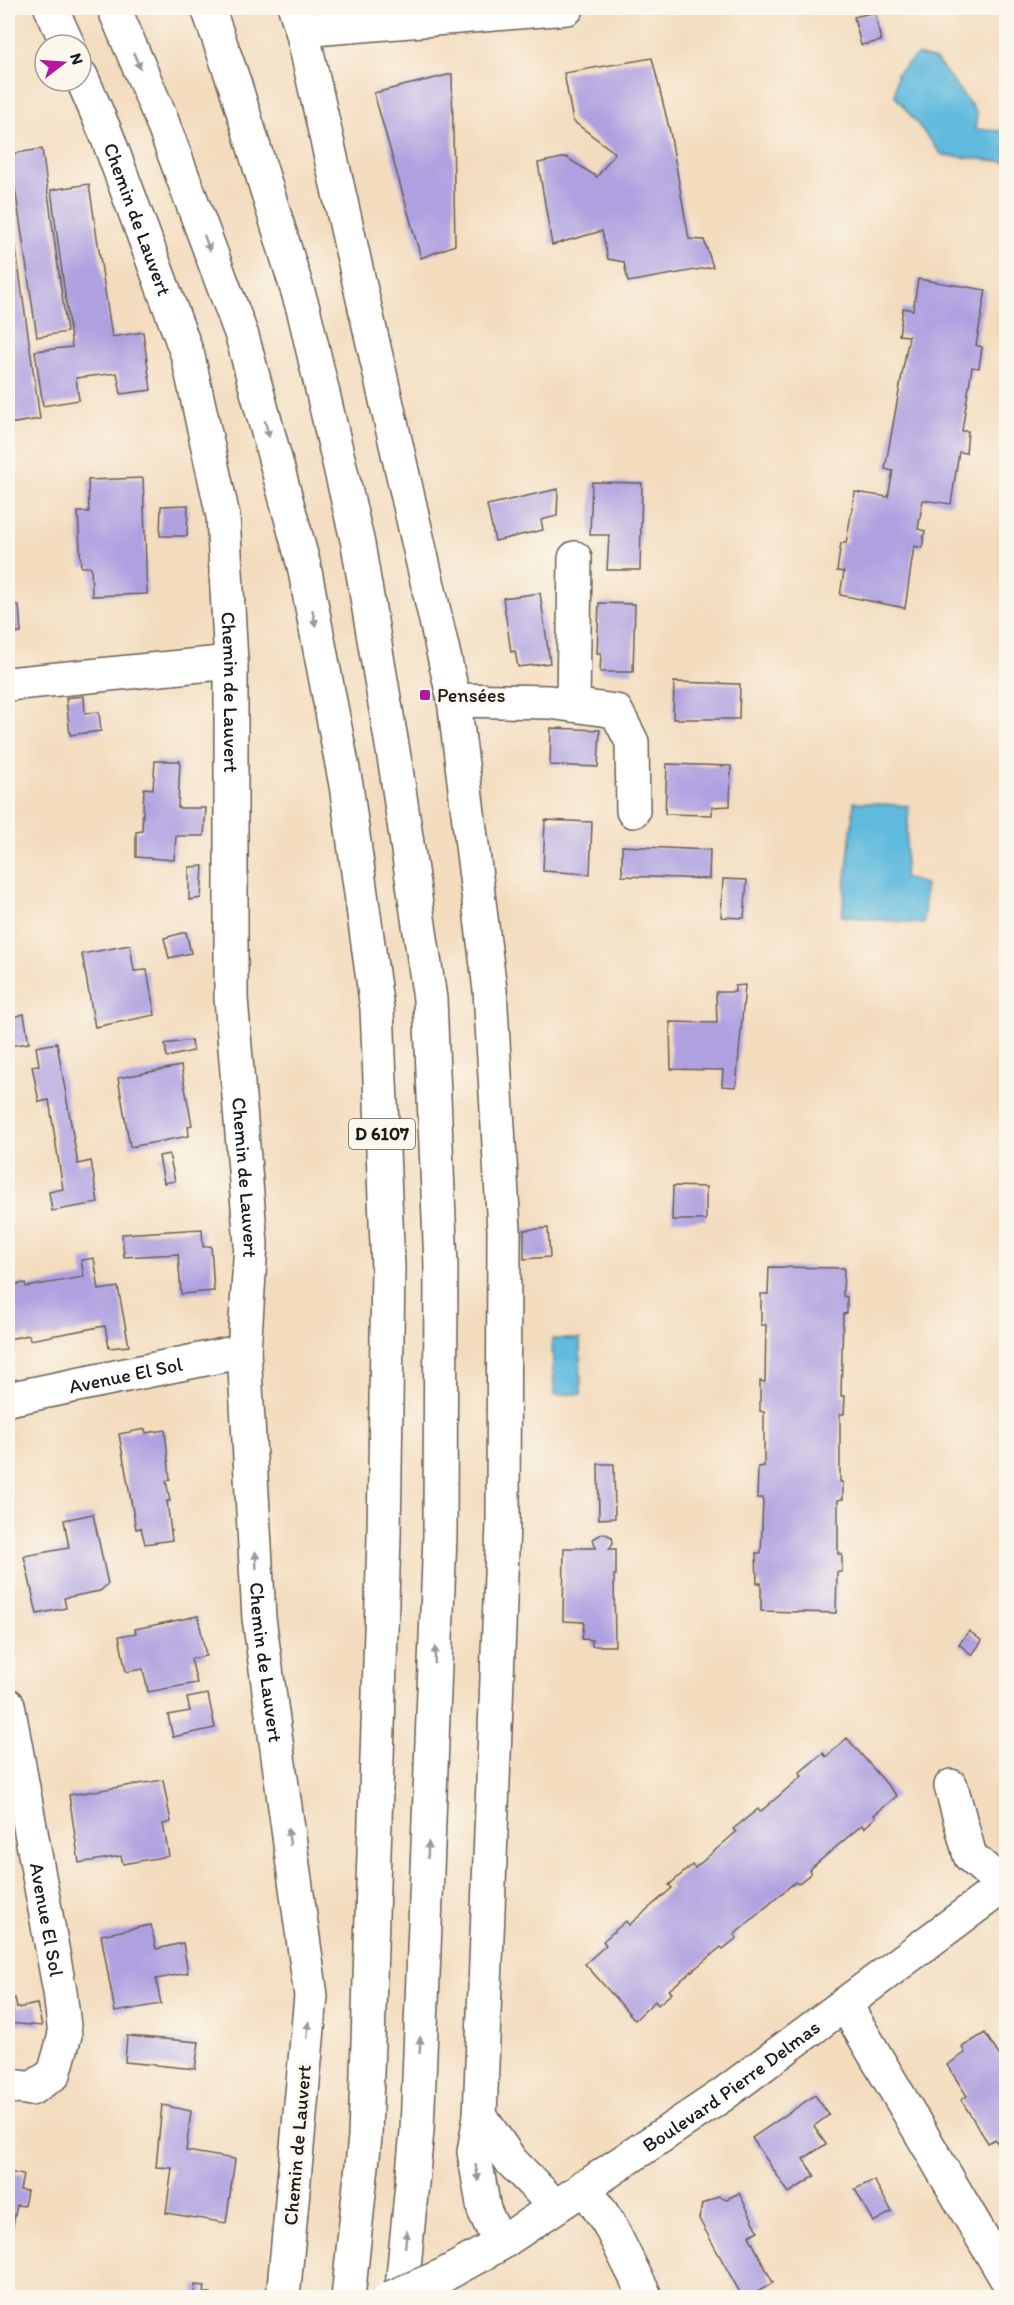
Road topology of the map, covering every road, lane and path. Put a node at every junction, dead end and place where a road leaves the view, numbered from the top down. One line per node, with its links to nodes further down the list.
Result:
1 (51, 8): 6 (main road)
2 (114, 8): 27 (main road, D 6107, one-way to 27)
3 (208, 8): 29 (main road, D 6107, one-way to 3)
4 (567, 8): 5 (main road)
5 (298, 19): 11 (main road)
6 (62, 33)
7 (88, 93): 9 (main road, Chemin de Lauvert)
8 (575, 558): 12 (main road)
9 (231, 662): 10 (main road); 14 (main road, Chemin de Lauvert)
10 (8, 684)
11 (454, 700): 12 (main road); 21 (main road)
12 (573, 705): 13 (main road)
13 (633, 811)
14 (244, 1351): 15 (main road, Avenue El Sol); 26 (main road, Chemin de Lauvert, one-way to 14)
15 (8, 1399)
16 (8, 1705): 20 (main road, Avenue El Sol)
17 (951, 1786): 18 (main road)
18 (1005, 1885): 19 (main road, Boulevard Pierre Delmas)
19 (845, 2004): 22 (main road, Boulevard Pierre Delmas); 25 (main road)
20 (8, 2085)
21 (480, 2116): 23 (main road); 24 (main road, one-way to 24)
22 (584, 2186): 23 (main road, Boulevard Pierre Delmas); 30 (main road)
23 (555, 2206): 24 (main road, Boulevard Pierre Delmas)
24 (500, 2244): 28 (main road, Boulevard Pierre Delmas, bridge)
25 (1006, 2278)
26 (283, 2298)
27 (348, 2298)
28 (390, 2298)
29 (401, 2298)
30 (646, 2298)

